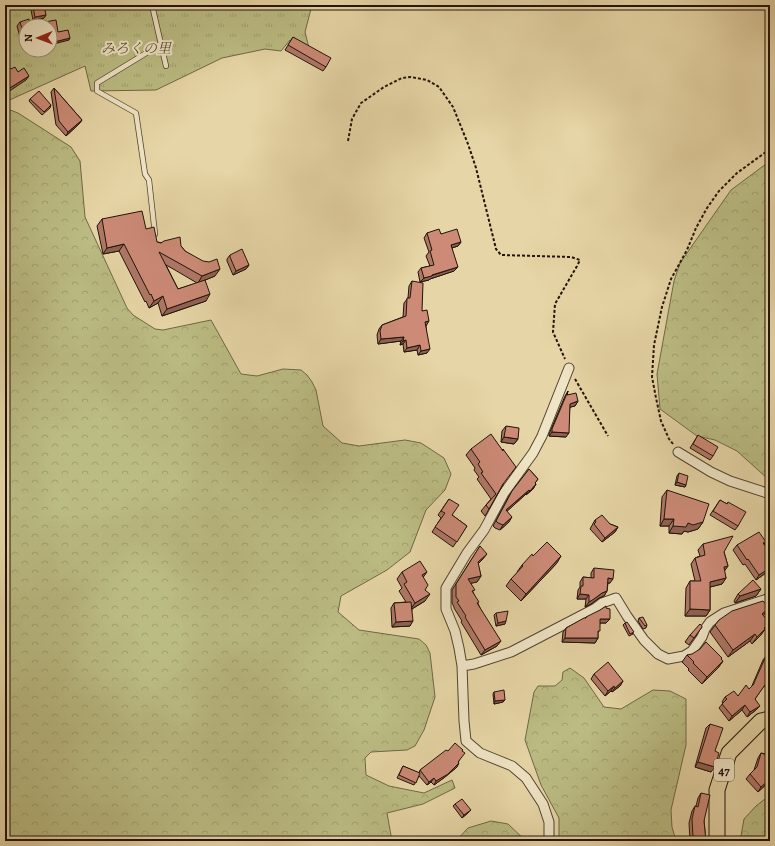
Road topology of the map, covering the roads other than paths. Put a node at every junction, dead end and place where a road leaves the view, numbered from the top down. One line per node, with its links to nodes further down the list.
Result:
1 (152, 5): 2 (lane)
2 (161, 44): 3 (lane); 4 (lane)
3 (166, 66)
4 (156, 239)
5 (569, 368): 9 (street)
6 (678, 452): 7 (street)
7 (770, 494)
8 (770, 598): 9 (street)
9 (462, 666): 11 (street)
10 (770, 719): 12 (main road, 47)
11 (549, 841)
12 (716, 841)

